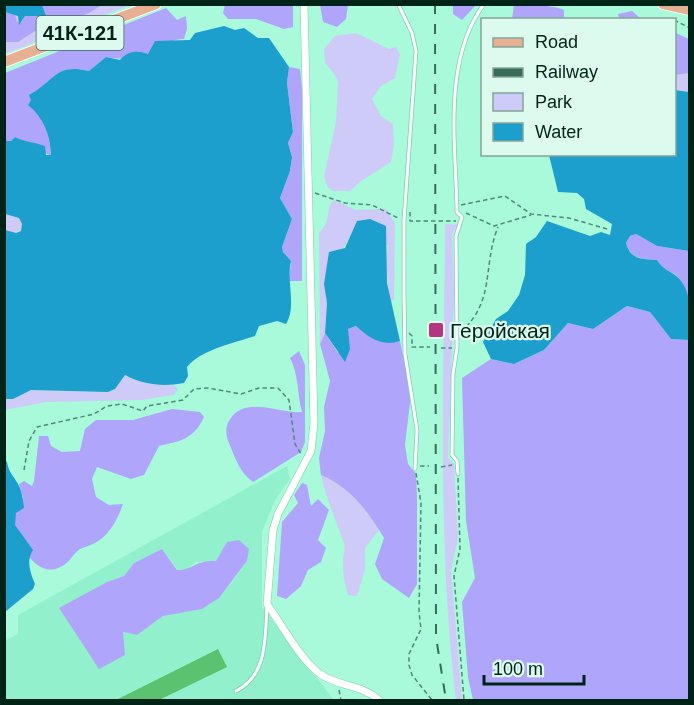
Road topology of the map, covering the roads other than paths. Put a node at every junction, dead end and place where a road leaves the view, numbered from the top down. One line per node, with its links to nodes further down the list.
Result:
1 (156, 4): 7 (main road, 41К-121)
2 (304, 4): 10 (street)
3 (398, 4): 8 (lane)
4 (484, 4): 9 (lane)
5 (663, 4): 6 (main road)
6 (690, 10)
7 (4, 62)
8 (415, 469)
9 (458, 474)
10 (267, 604): 11 (lane); 12 (street)
11 (236, 691)
12 (379, 700)

